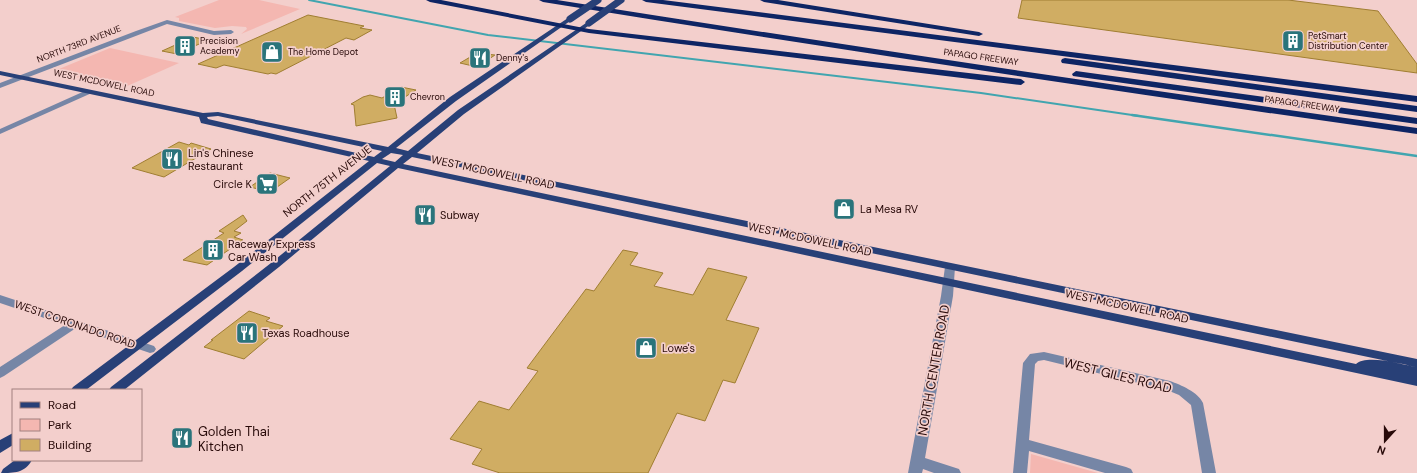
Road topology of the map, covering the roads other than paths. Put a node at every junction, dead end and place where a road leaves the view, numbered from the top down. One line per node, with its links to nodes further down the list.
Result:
1 (430, 0): 7 (highway)
2 (543, 0): 11 (highway, PAPAGO FREEWAY)
3 (598, 0): 7 (main road, NORTH 75TH AVENUE, bridge)
4 (621, 0): 9 (main road, bridge)
5 (646, 0): 8 (highway, PAPAGO FREEWAY)
6 (764, 0): 18 (highway)
7 (560, 26): 9 (highway); 12 (main road, NORTH 75TH AVENUE)
8 (863, 27): 18 (highway, PAPAGO FREEWAY); 20 (highway)
9 (579, 29): 15 (main road); 19 (highway)
10 (231, 32): 14 (street, NORTH 73RD AVENUE)
11 (813, 43): 19 (highway, PAPAGO FREEWAY); 22 (highway)
12 (530, 47): 15 (main road); 25 (main road, NORTH 75TH AVENUE)
13 (0, 73): 14 (main road, WEST MCDOWELL ROAD)
14 (21, 77): 16 (street, NORTH 73RD AVENUE); 17 (main road, WEST MCDOWELL ROAD)
15 (506, 80): 26 (main road)
16 (0, 86)
17 (90, 92): 21 (main road, WEST MCDOWELL ROAD); 24 (street)
18 (1413, 99)
19 (1195, 100): 23 (highway, PAPAGO FREEWAY)
20 (1417, 109)
21 (203, 116): 25 (main road, WEST MCDOWELL ROAD); 27 (main road, WEST MCDOWELL ROAD)
22 (1417, 121)
23 (1417, 130)
24 (0, 132)
25 (388, 150): 26 (main road, WEST MCDOWELL ROAD); 27 (main road, NORTH 75TH AVENUE)
26 (408, 154): 28 (main road); 29 (main road, WEST MCDOWELL ROAD)
27 (376, 160): 28 (main road, WEST MCDOWELL ROAD); 34 (main road, NORTH 75TH AVENUE)
28 (395, 164): 30 (main road, WEST MCDOWELL ROAD); 43 (main road)
29 (950, 267): 30 (street, NORTH CENTER ROAD); 33 (main road, WEST MCDOWELL ROAD)
30 (949, 282): 36 (main road, WEST MCDOWELL ROAD); 48 (street, NORTH CENTER ROAD)
31 (0, 299): 32 (street, WEST CORONADO ROAD)
32 (74, 324): 34 (street, WEST CORONADO ROAD); 40 (street)
33 (1260, 331): 36 (main road); 37 (main road, WEST MCDOWELL ROAD)
34 (137, 345): 35 (street, WEST CORONADO ROAD); 42 (main road, NORTH 75TH AVENUE)
35 (150, 349)
36 (1265, 349): 38 (main road, WEST MCDOWELL ROAD)
37 (1417, 363)
38 (1347, 366): 39 (main road); 41 (main road, WEST MCDOWELL ROAD)
39 (1417, 372)
40 (0, 374)
41 (1417, 381)
42 (78, 389)
43 (116, 389)
44 (12, 439): 46 (main road)
45 (1023, 444): 51 (street); 52 (street); 53 (street, WEST GILES ROAD)
46 (0, 447)
47 (24, 461): 49 (main road)
48 (916, 467): 50 (street)
49 (8, 473)
50 (954, 473)
51 (1020, 473)
52 (1126, 473)
53 (1209, 473)

